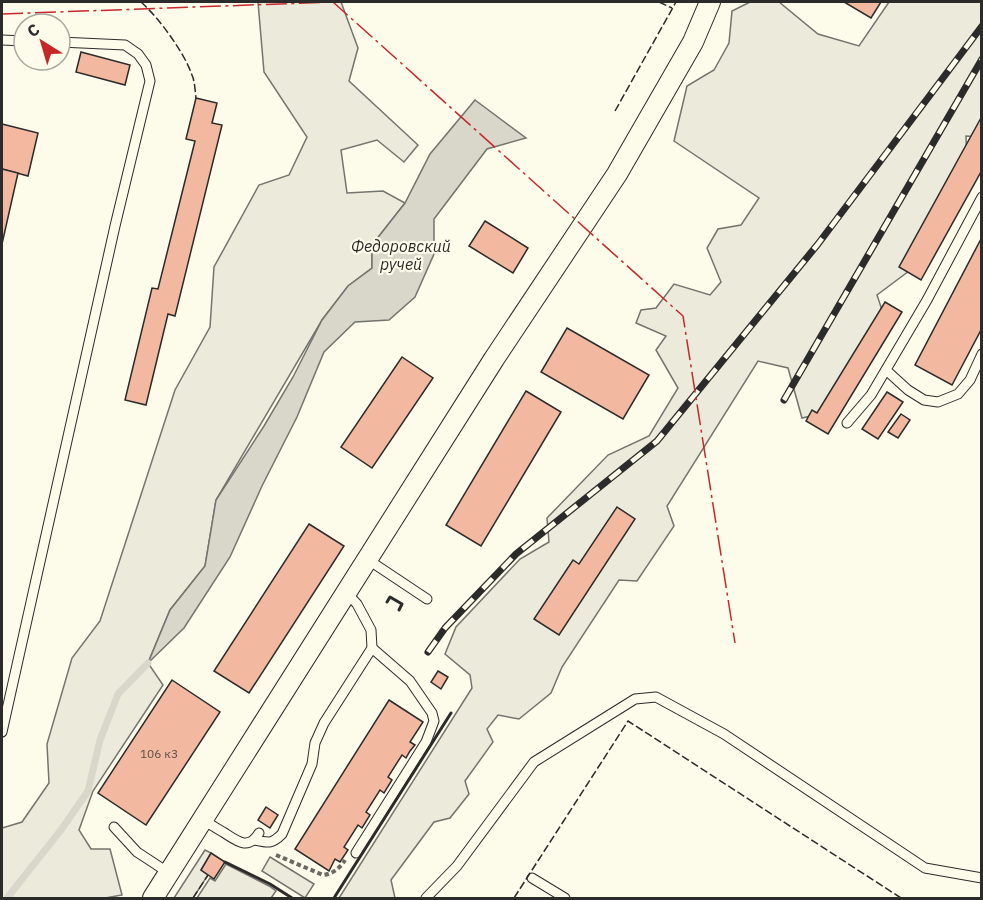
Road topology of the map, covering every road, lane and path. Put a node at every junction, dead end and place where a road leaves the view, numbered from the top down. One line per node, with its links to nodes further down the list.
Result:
1 (710, 2): 7 (street)
2 (72, 43): 11 (lane)
3 (981, 197): 5 (lane)
4 (981, 354): 5 (lane)
5 (886, 370): 6 (lane)
6 (847, 423)
7 (367, 559): 8 (street); 9 (lane)
8 (346, 592): 10 (lane); 12 (street)
9 (427, 599)
10 (372, 648): 14 (lane); 15 (lane)
11 (2, 732)
12 (202, 819): 14 (lane); 16 (street)
13 (114, 827): 16 (lane)
14 (254, 839): 15 (path)
15 (352, 854)
16 (169, 873): 19 (street)
17 (532, 878): 21 (lane)
18 (981, 878): 20 (lane)
19 (153, 898)
20 (426, 898)
21 (565, 898)

